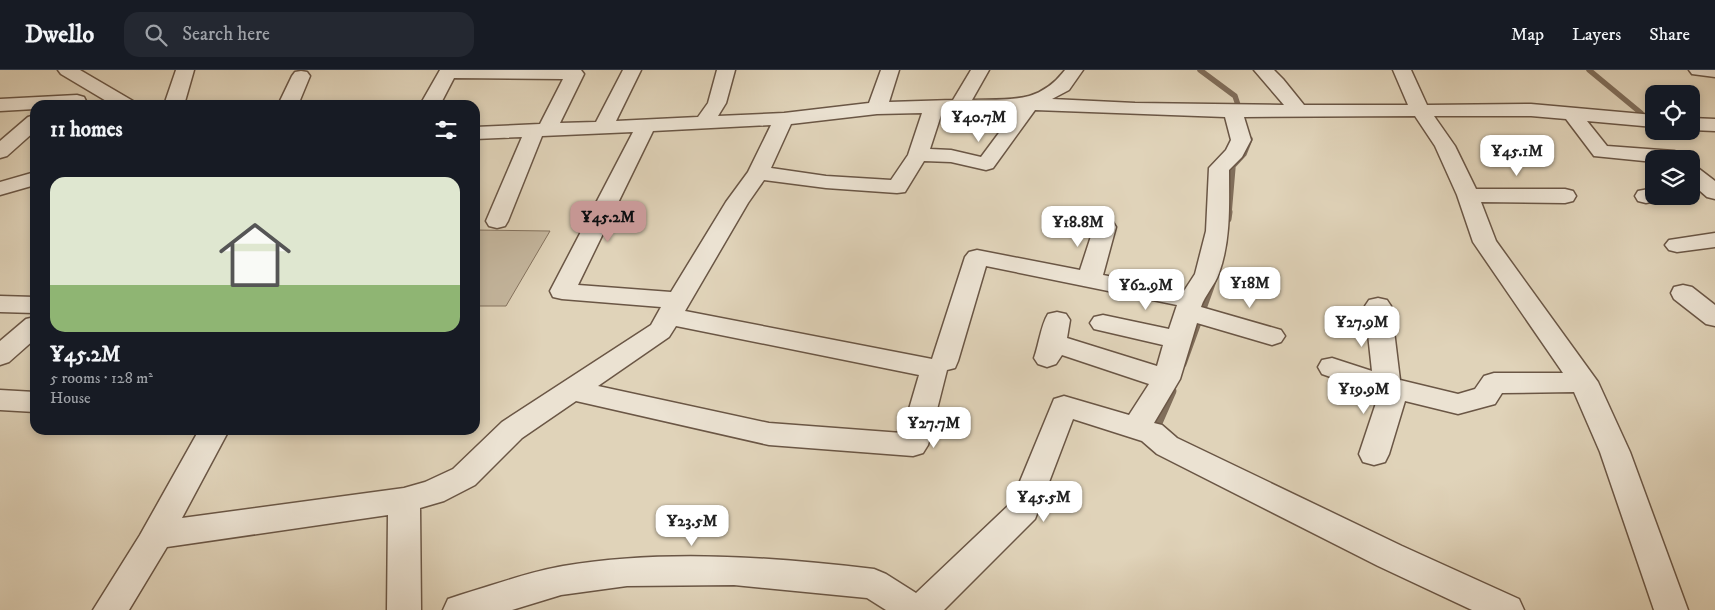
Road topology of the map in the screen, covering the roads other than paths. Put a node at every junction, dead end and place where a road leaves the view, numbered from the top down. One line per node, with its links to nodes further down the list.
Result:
1 (67, 70): 14 (street)
2 (185, 70): 17 (street)
3 (632, 70): 37 (street)
4 (726, 70): 32 (street)
5 (890, 70): 25 (street)
6 (980, 70): 23 (street)
7 (1074, 70): 21 (street)
8 (1263, 70): 27 (street)
9 (1402, 70): 26 (street)
10 (1698, 70): 12 (street)
11 (449, 71): 19 (street); 38 (street)
12 (1715, 72)
13 (300, 76): 18 (street)
14 (103, 90): 15 (street); 16 (street)
15 (79, 100)
16 (118, 100)
17 (176, 100)
18 (290, 100)
19 (433, 100)
20 (30, 104): 22 (street)
21 (1030, 104): 23 (street); 28 (street); 43 (street)
22 (0, 105)
23 (960, 105): 24 (street)
24 (934, 106): 25 (street); 43 (street)
25 (877, 108): 30 (street)
26 (1420, 109): 27 (street); 29 (street); 48 (street)
27 (1298, 110): 28 (street)
28 (1240, 111): 60 (street)
29 (1571, 113): 31 (street); 44 (street)
30 (784, 119): 32 (street); 45 (street)
31 (1645, 120)
32 (704, 123): 33 (street)
33 (647, 124): 37 (street); 59 (street)
34 (30, 125): 42 (street)
35 (1700, 125): 36 (street)
36 (1715, 126)
37 (603, 127): 38 (street)
38 (541, 130): 39 (street); 50 (street)
39 (480, 133)
40 (1661, 140): 41 (street)
41 (1669, 150)
42 (0, 152)
43 (918, 155): 45 (street)
44 (1645, 156)
45 (758, 173): 59 (street)
46 (30, 180): 47 (street)
47 (0, 190)
48 (1468, 195): 49 (street); 71 (street)
49 (1565, 196)
50 (498, 221)
51 (1105, 226): 54 (street)
52 (1715, 240): 53 (street)
53 (1676, 245)
54 (1089, 280): 60 (street); 68 (street)
55 (1683, 293): 61 (street)
56 (0, 304): 57 (street)
57 (30, 304)
58 (1378, 306): 72 (street)
59 (674, 308): 73 (street); 73 (street)
60 (1198, 312): 64 (street); 66 (street)
61 (1715, 318)
62 (1103, 323): 66 (street)
63 (30, 329): 67 (street)
64 (1272, 336)
65 (1052, 340): 70 (street)
66 (1179, 340): 70 (street)
67 (0, 356)
68 (945, 361)
69 (1332, 367): 72 (street)
70 (1166, 379): 76 (street)
71 (1584, 382): 72 (street); 87 (street)
72 (1391, 387): 78 (street)
73 (572, 390): 79 (street)
74 (0, 400): 75 (street)
75 (30, 402)
76 (1136, 429): 85 (street); 86 (street)
77 (211, 435): 80 (street)
78 (1374, 454)
79 (404, 500): 80 (street); 82 (street)
80 (158, 535): 81 (street)
81 (110, 610)
82 (404, 610)
83 (460, 610): 84 (street)
84 (914, 610)
85 (921, 610)
86 (1507, 610)
87 (1671, 610)

